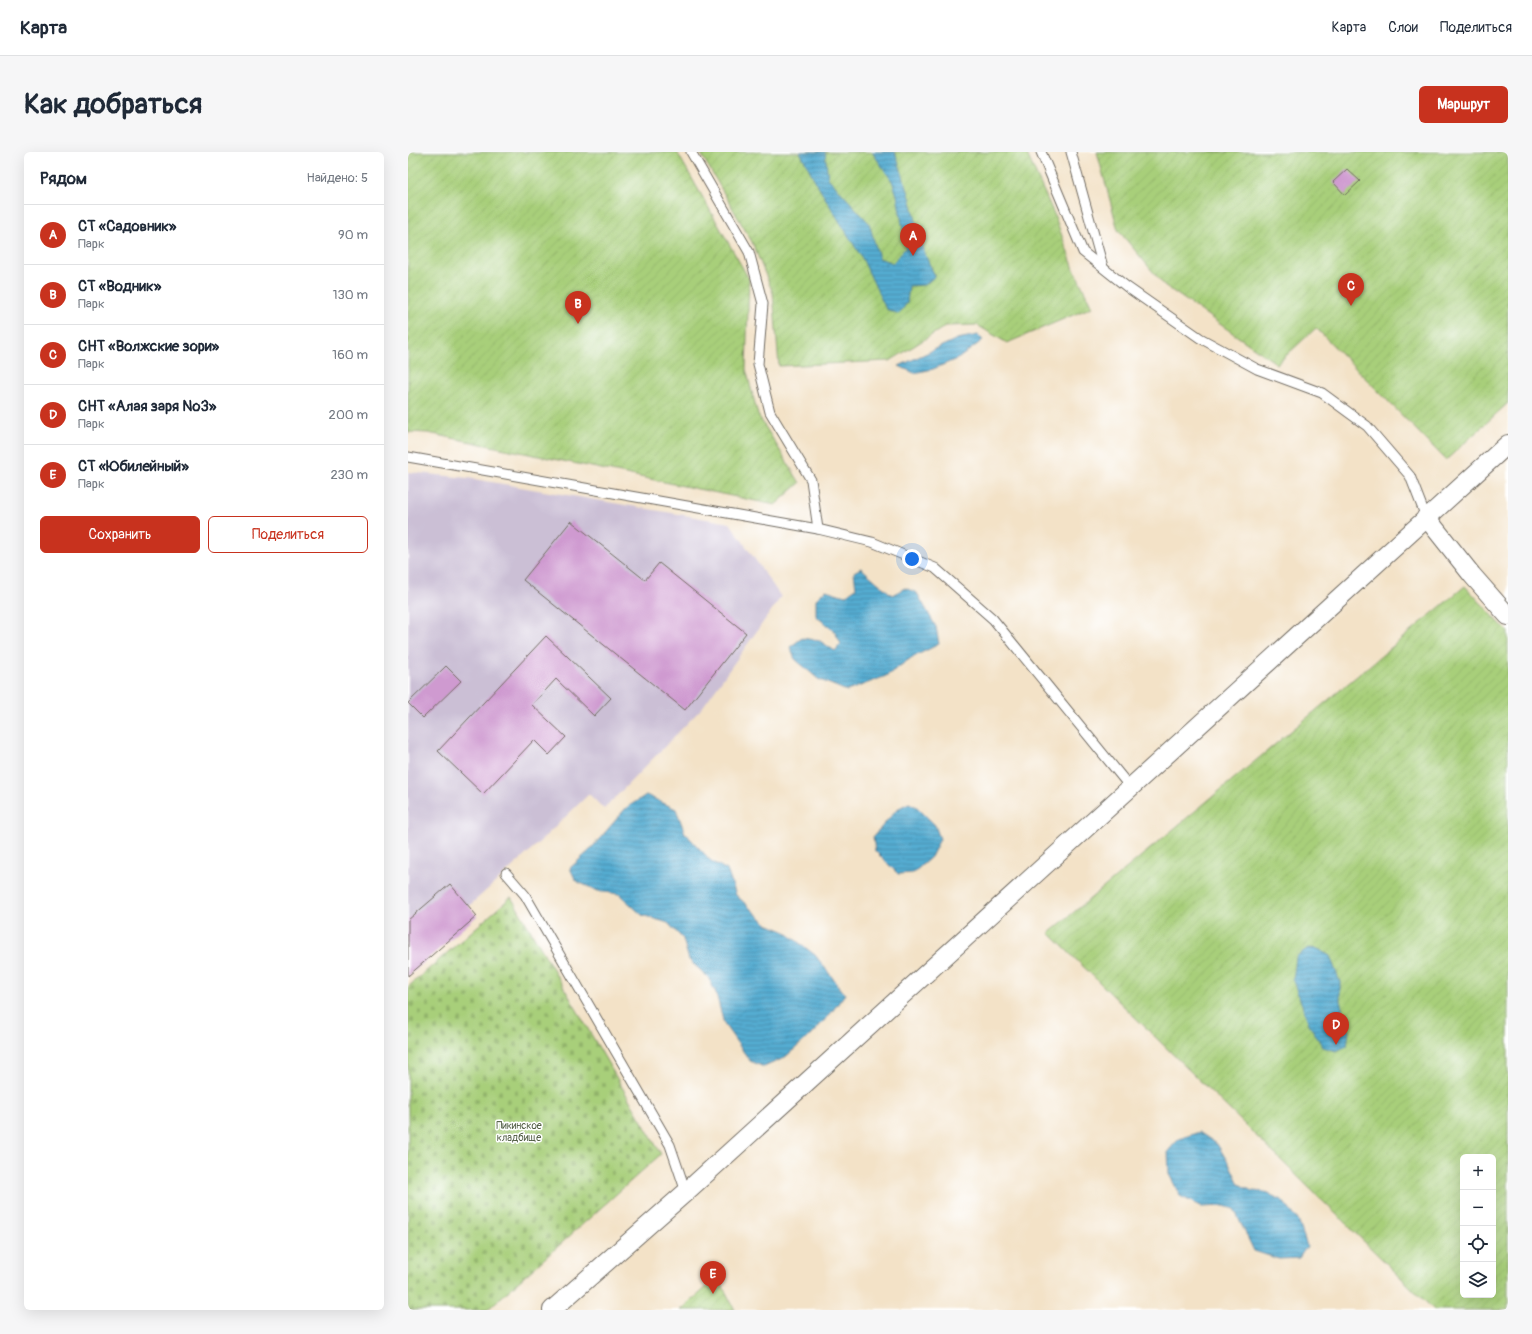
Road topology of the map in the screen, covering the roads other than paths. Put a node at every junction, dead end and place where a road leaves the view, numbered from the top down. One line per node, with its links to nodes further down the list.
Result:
1 (691, 152): 8 (lane)
2 (1041, 152): 4 (lane)
3 (1071, 152): 4 (lane)
4 (1103, 267): 7 (lane)
5 (1508, 444): 7 (street)
6 (408, 457): 8 (lane)
7 (1426, 517): 9 (street); 10 (street)
8 (818, 529): 10 (lane)
9 (1508, 616)
10 (1130, 787): 12 (street)
11 (506, 872): 12 (lane)
12 (686, 1192): 13 (street)
13 (552, 1310)

